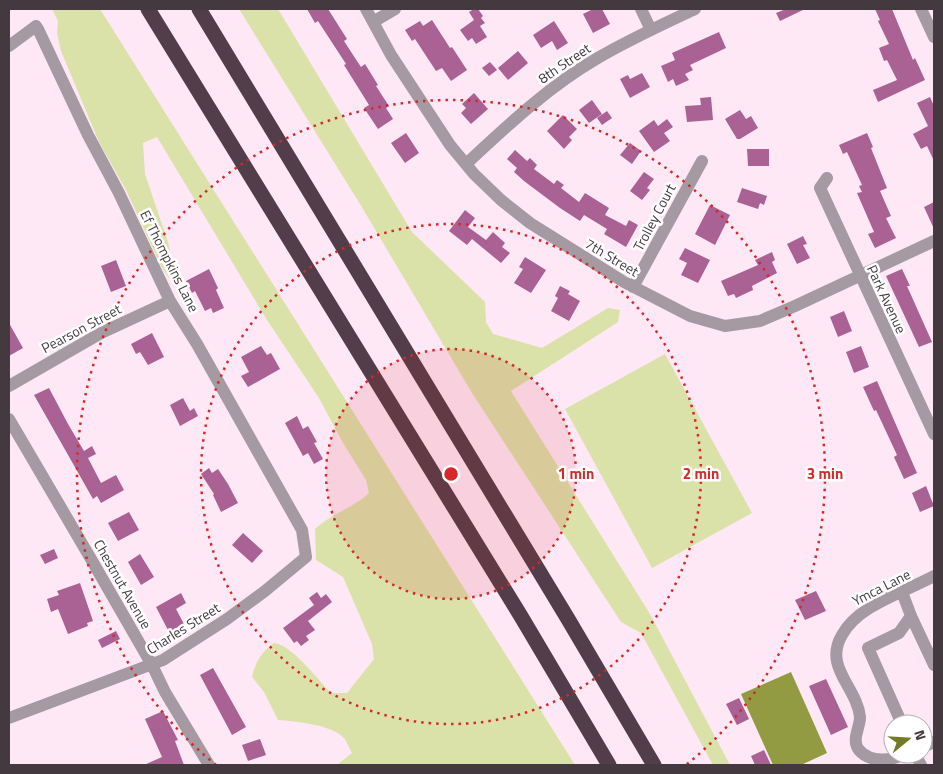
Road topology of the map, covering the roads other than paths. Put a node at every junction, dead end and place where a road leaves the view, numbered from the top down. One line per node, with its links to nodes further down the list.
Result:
1 (148, 9): 34 (highway)
2 (198, 9): 35 (highway)
3 (366, 9): 10 (street, 7th Street)
4 (395, 9): 10 (street)
5 (641, 9): 11 (street)
6 (695, 9): 11 (street, 8th Street)
7 (921, 9): 12 (street)
8 (929, 9): 9 (street)
9 (934, 21)
10 (374, 22): 15 (street, 7th Street)
11 (651, 30): 15 (street, 8th Street)
12 (934, 37)
13 (9, 46): 20 (street, Ef Thompkins Lane)
14 (702, 161): 19 (street, Trolley Court)
15 (466, 164): 19 (street, 7th Street)
16 (827, 178): 18 (street, Park Avenue)
17 (934, 241): 18 (street, 7th Street)
18 (860, 276): 19 (street, 7th Street); 23 (street, Park Avenue)
19 (633, 287)
20 (170, 301): 21 (street, Pearson Street); 24 (street, Ef Thompkins Lane)
21 (9, 386)
22 (9, 419): 28 (street, Chestnut Avenue)
23 (934, 434)
24 (302, 530): 28 (street, Charles Street)
25 (934, 576): 26 (street, Ymca Lane)
26 (902, 592): 27 (street); 32 (street, Ymca Lane)
27 (911, 616): 29 (street); 30 (street)
28 (152, 665): 31 (street, Charles Street); 33 (street, Chestnut Avenue)
29 (934, 665)
30 (898, 714)
31 (9, 718)
32 (883, 760)
33 (209, 765)
34 (609, 765)
35 (654, 765)

